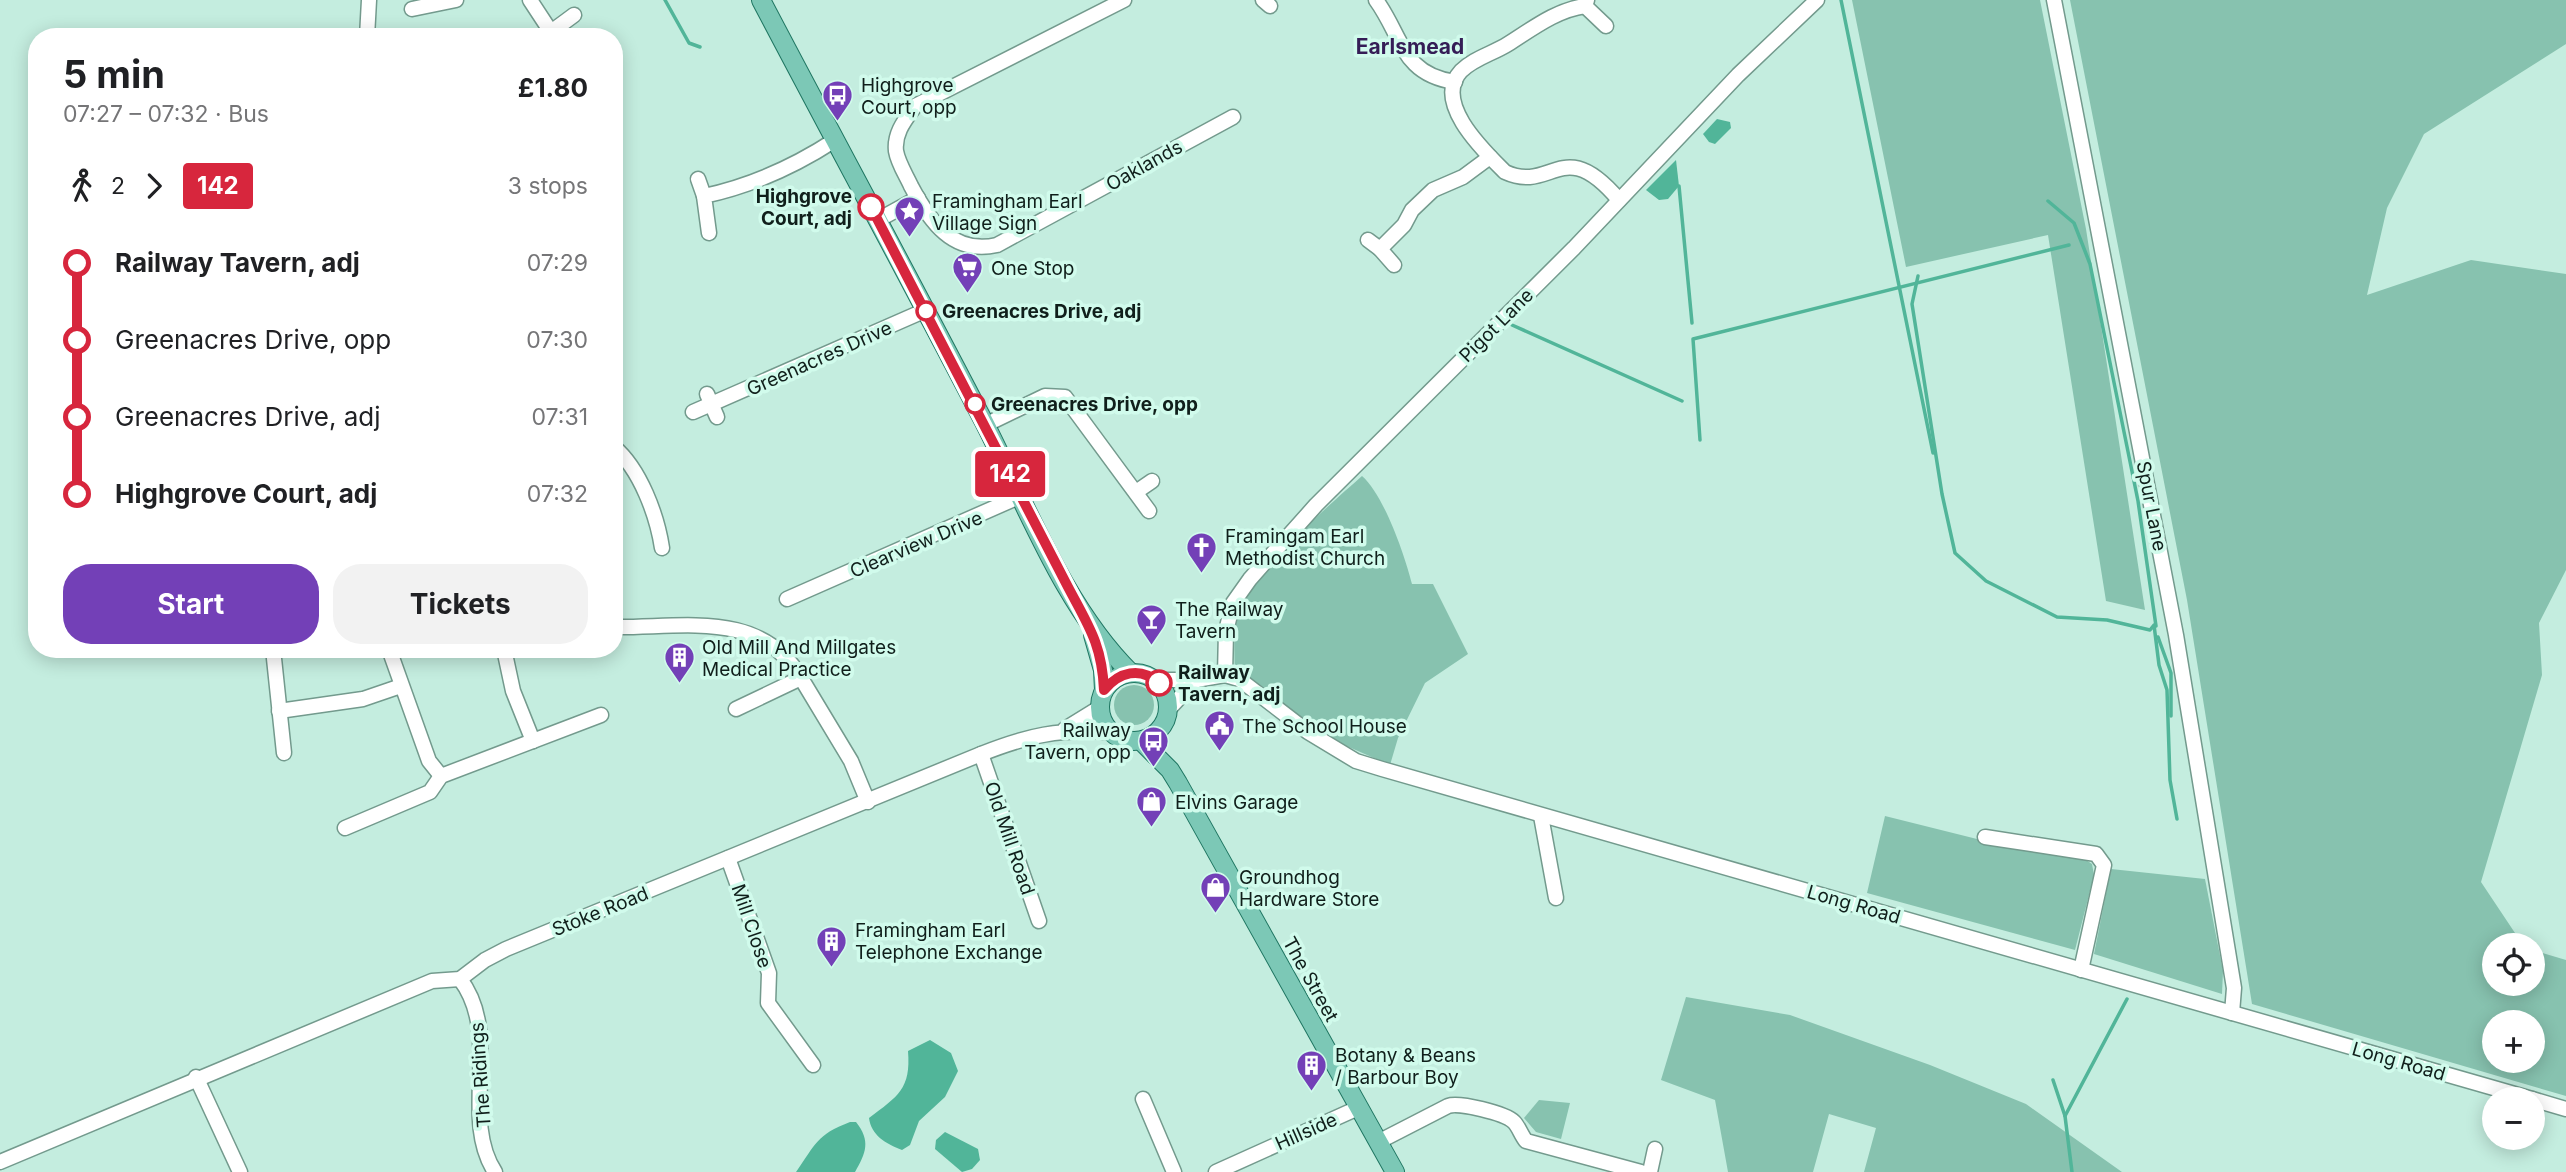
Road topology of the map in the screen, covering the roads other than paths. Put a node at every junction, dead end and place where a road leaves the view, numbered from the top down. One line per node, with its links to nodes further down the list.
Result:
1 (369, 0): 13 (street)
2 (456, 0): 10 (street)
3 (530, 0): 14 (street)
4 (761, 0): 18 (main road)
5 (1124, 0): 22 (street, Oaklands)
6 (1376, 0): 16 (street)
7 (1817, 0): 23 (street, Pigot Lane)
8 (2054, 0): 72 (street, Spur Lane)
9 (1586, 3): 12 (street); 16 (street)
10 (412, 9)
11 (574, 15): 15 (street)
12 (1606, 26)
13 (367, 28)
14 (546, 28)
15 (558, 28)
16 (1455, 82): 19 (street)
17 (1233, 117): 22 (street, Oaklands)
18 (835, 140): 21 (street); 24 (main road)
19 (1490, 157): 23 (street); 26 (street)
20 (698, 179): 21 (street)
21 (704, 196): 25 (street)
22 (918, 198): 24 (street)
23 (1619, 200): 43 (street, Pigot Lane)
24 (878, 220): 27 (main road)
25 (709, 233)
26 (1394, 265)
27 (926, 310): 28 (street, Greenacres Drive); 29 (main road)
28 (693, 412)
29 (985, 425): 32 (street); 33 (main road)
30 (623, 455): 35 (street)
31 (1152, 481): 32 (street)
32 (1136, 492): 34 (street)
33 (1021, 496): 36 (street, Clearview Drive); 37 (main road)
34 (1149, 511)
35 (662, 548)
36 (787, 600)
37 (1089, 621): 42 (main road); 48 (main road)
38 (623, 627): 44 (street)
39 (274, 658): 52 (street)
40 (392, 658): 47 (street)
41 (506, 658): 57 (street)
42 (1130, 673): 45 (main road); 48 (main road)
43 (1225, 675): 46 (street); 64 (street, Long Road)
44 (801, 678): 50 (street); 63 (street)
45 (1155, 680): 46 (street); 51 (main road)
46 (1196, 680): 51 (street)
47 (401, 687): 52 (street); 62 (street)
48 (1104, 690): 49 (main road)
49 (1099, 708): 55 (street, Stoke Road); 56 (main road)
50 (736, 709)
51 (1168, 710): 54 (main road)
52 (279, 711): 59 (street)
53 (601, 715): 57 (street)
54 (1161, 728): 58 (main road); 61 (main road, The Street)
55 (1064, 730): 56 (street, Stoke Road); 60 (street, Stoke Road)
56 (1109, 732): 58 (main road, The Street)
57 (533, 741): 62 (street)
58 (1141, 741): 61 (main road, The Street)
59 (284, 753)
60 (981, 754): 63 (street, Stoke Road); 69 (street, Old Mill Road)
61 (1170, 770): 78 (main road, The Street)
62 (441, 776): 65 (street)
63 (868, 802): 67 (street, Stoke Road)
64 (1541, 816): 68 (street); 70 (street, Long Road)
65 (345, 828)
66 (1985, 837): 70 (street)
67 (728, 858): 71 (street, Stoke Road); 73 (street, Mill Close)
68 (1556, 898)
69 (1039, 921)
70 (2081, 970): 72 (street, Long Road)
71 (460, 979): 74 (street, Stoke Road); 84 (street, The Ridings)
72 (2232, 1013): 75 (street, Long Road)
73 (813, 1065)
74 (196, 1077): 82 (street, Stoke Road); 83 (street)
75 (2490, 1087)
76 (1143, 1099): 85 (street)
77 (2545, 1103): 79 (street, Long Road)
78 (1359, 1108): 80 (main road, The Street); 86 (street, Hillside)
79 (2566, 1109)
80 (1378, 1142): 87 (main road, The Street); 88 (street)
81 (1655, 1149): 89 (street)
82 (0, 1162)
83 (240, 1172)
84 (495, 1172)
85 (1174, 1172)
86 (1216, 1172)
87 (1395, 1172)
88 (1641, 1172)
89 (1650, 1172)

